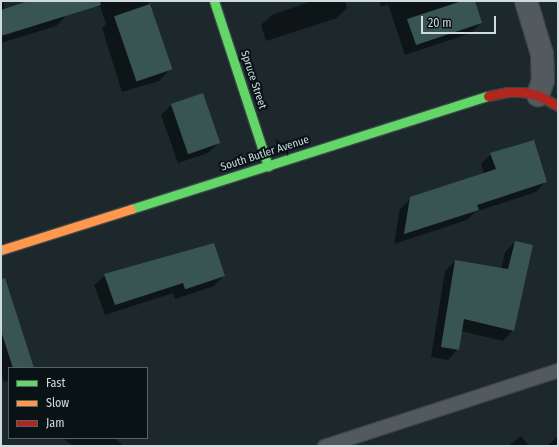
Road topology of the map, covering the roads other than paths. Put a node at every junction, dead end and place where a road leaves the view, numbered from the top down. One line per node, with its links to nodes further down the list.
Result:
1 (214, 1): 5 (street, Spruce Street)
2 (526, 1): 3 (street)
3 (538, 95): 4 (street); 5 (street, South Butler Avenue)
4 (558, 106)
5 (268, 166): 6 (street, South Butler Avenue)
6 (1, 250)
7 (558, 370): 8 (lane)
8 (324, 446)

